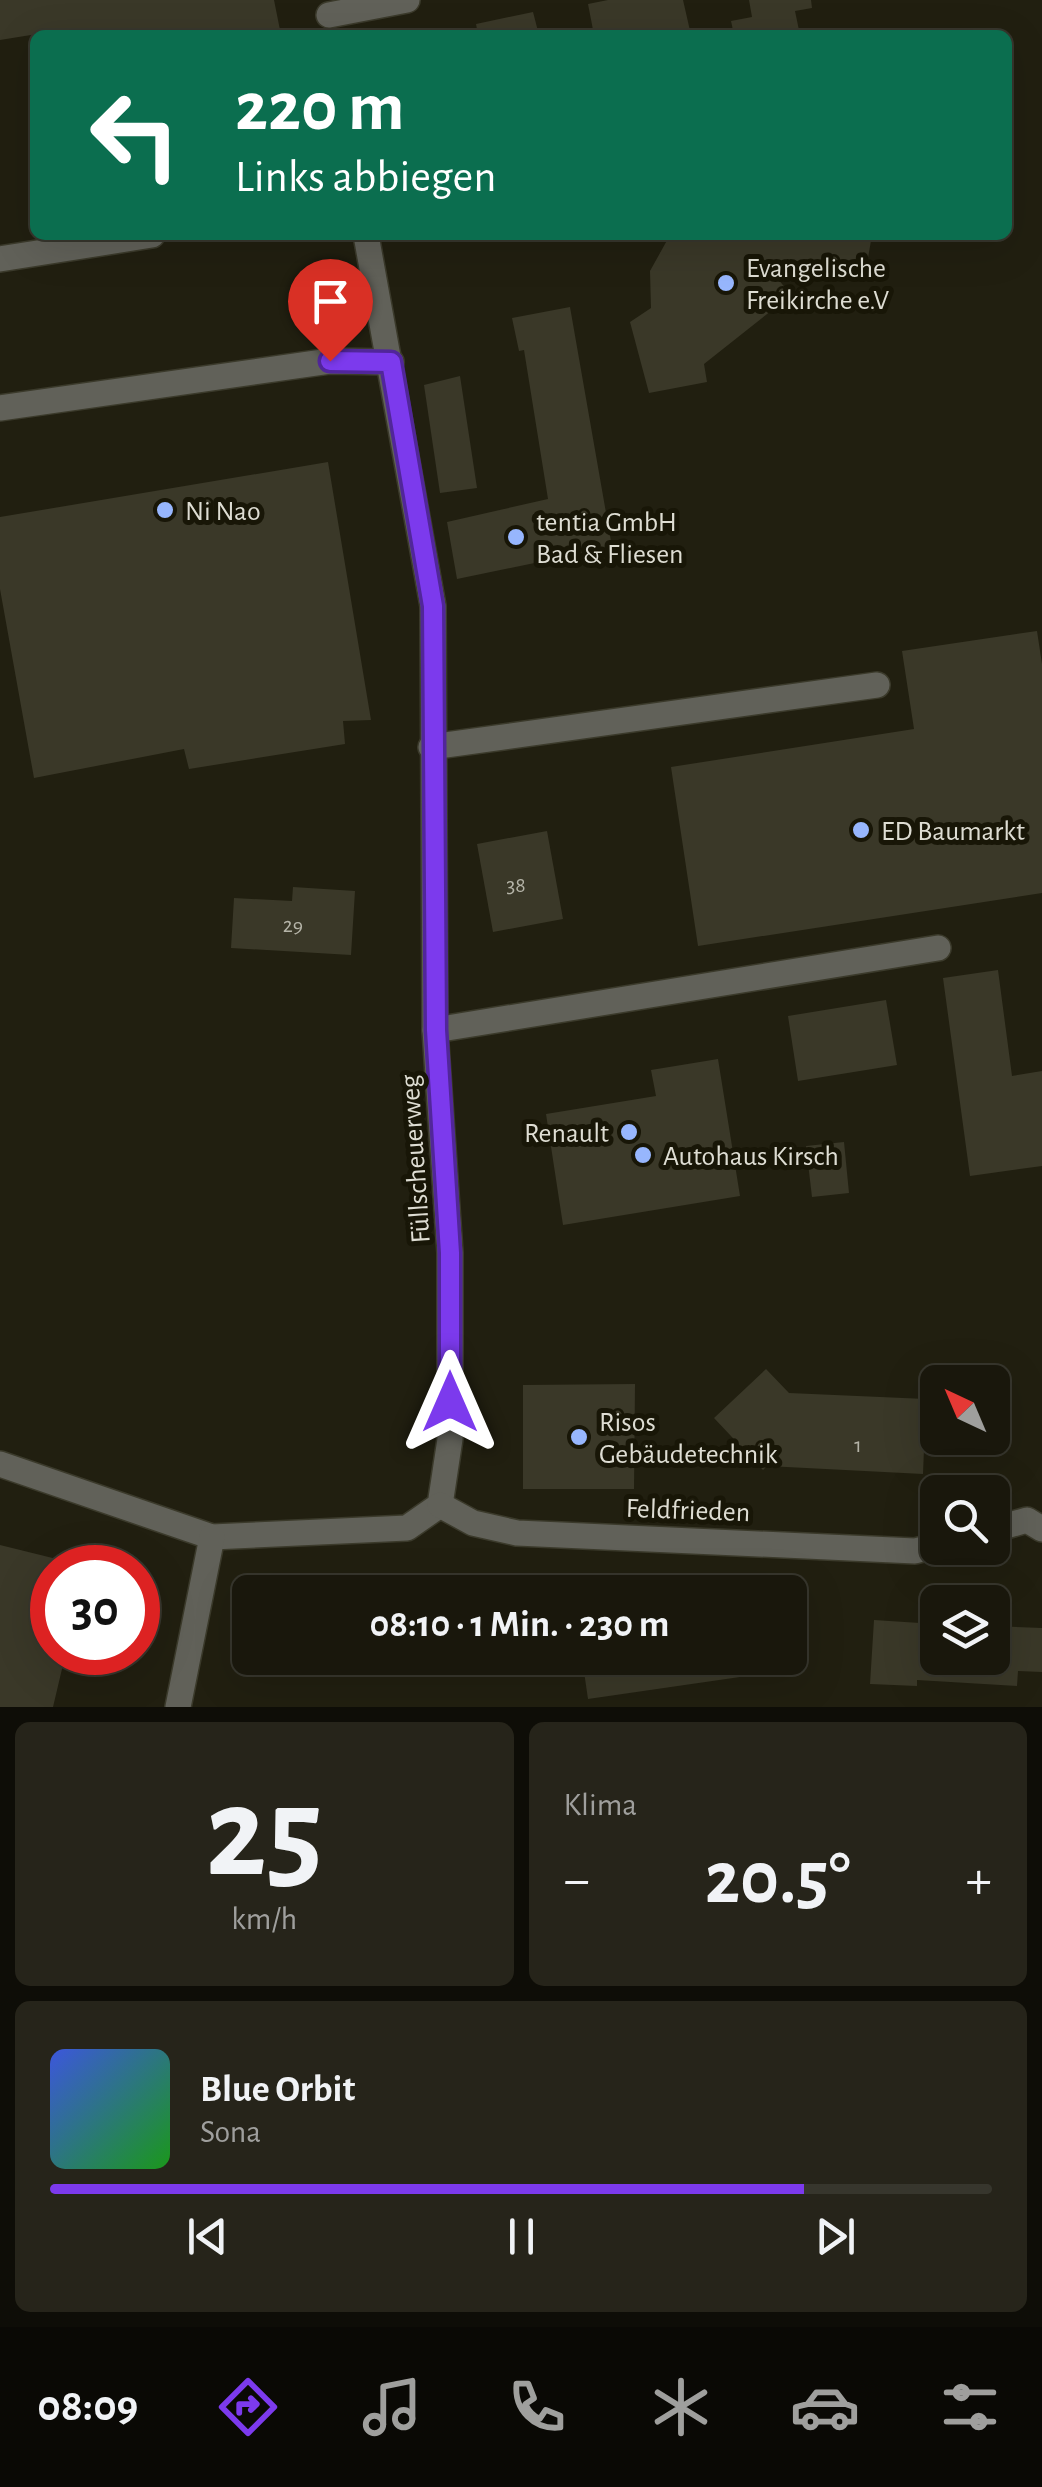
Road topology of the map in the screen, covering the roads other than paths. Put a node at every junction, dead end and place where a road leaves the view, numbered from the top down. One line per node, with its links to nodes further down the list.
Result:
1 (407, 0): 2 (street)
2 (330, 17)
3 (122, 240): 5 (street)
4 (367, 240): 6 (street, Füllscheuerweg)
5 (0, 260)
6 (391, 362): 7 (street); 9 (street, Füllscheuerweg)
7 (0, 408)
8 (877, 685): 9 (street)
9 (431, 747): 11 (street, Füllscheuerweg)
10 (938, 948): 11 (street)
11 (436, 1030): 13 (street, Füllscheuerweg)
12 (0, 1464): 16 (street)
13 (440, 1505): 16 (street); 17 (street, Feldfrieden)
14 (1035, 1524): 15 (street)
15 (1010, 1527)
16 (212, 1537): 18 (street)
17 (920, 1550)
18 (178, 1707)

